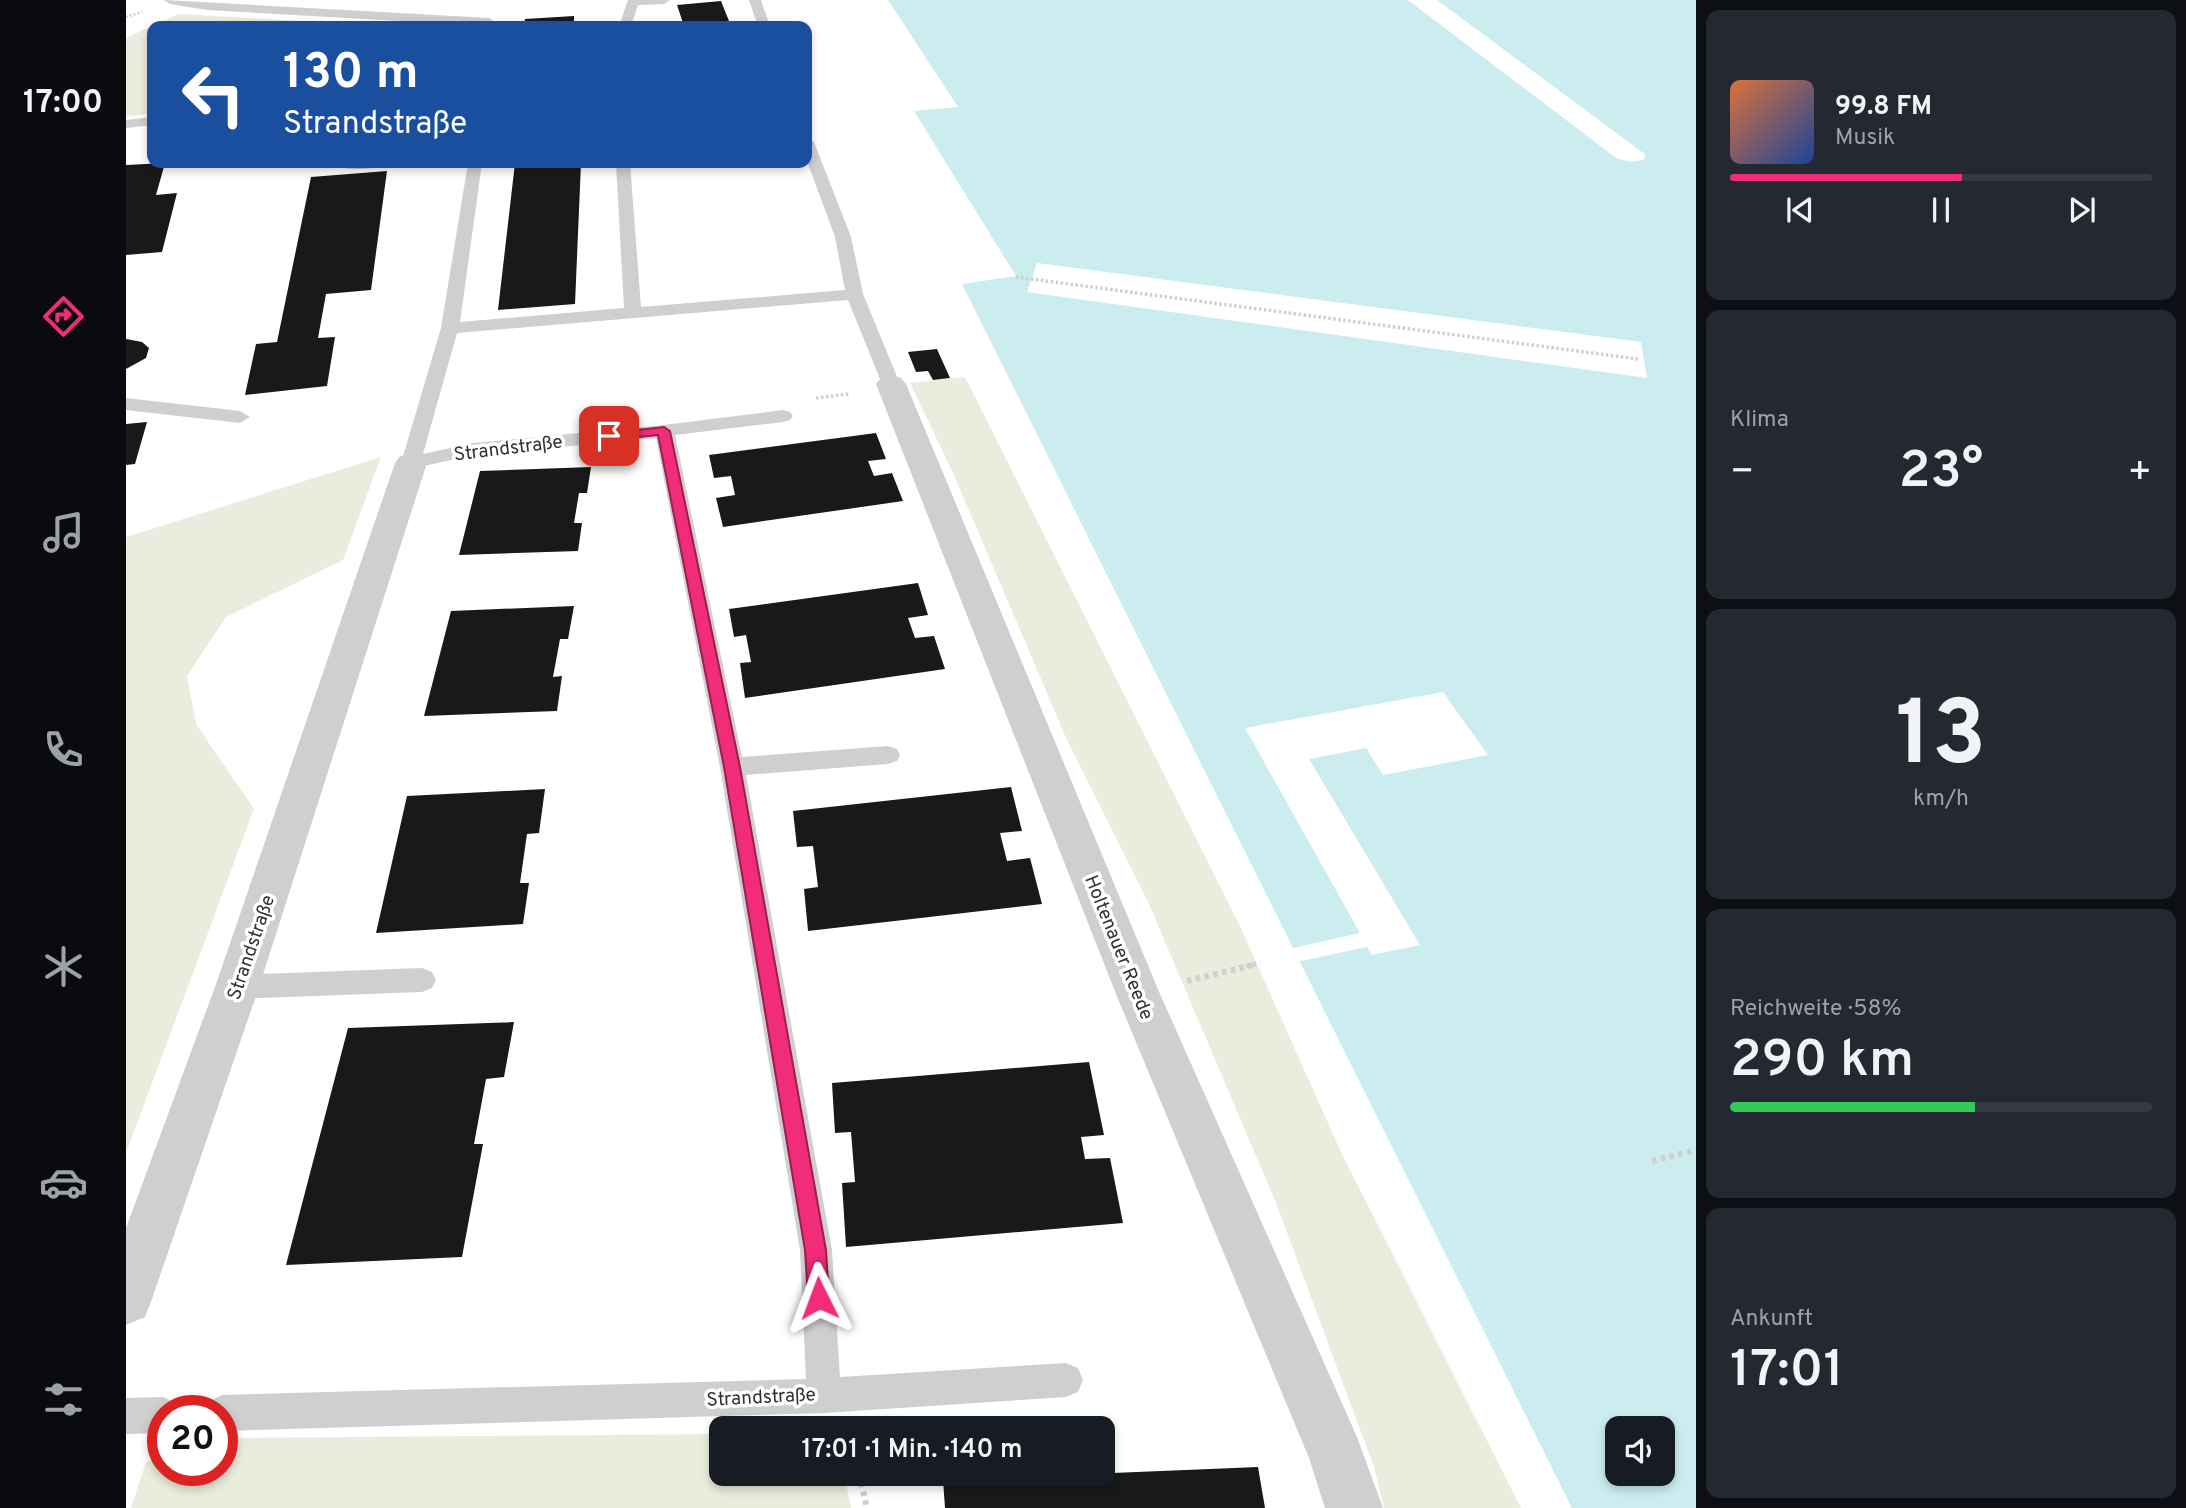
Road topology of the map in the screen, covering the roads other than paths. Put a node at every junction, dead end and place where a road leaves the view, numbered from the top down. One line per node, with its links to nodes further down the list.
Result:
1 (170, 0): 4 (lane)
2 (664, 0): 5 (lane)
3 (755, 0): 6 (lane)
4 (489, 19)
5 (627, 21)
6 (762, 21)
7 (147, 122): 8 (lane)
8 (126, 124)
9 (812, 155): 12 (lane)
10 (474, 168): 14 (lane)
11 (623, 168): 13 (lane)
12 (854, 295): 13 (lane); 15 (lane)
13 (633, 314): 14 (lane)
14 (450, 328): 20 (lane)
15 (891, 384): 31 (street, Holtenauer Reede)
16 (126, 404): 18 (lane)
17 (783, 416): 19 (lane)
18 (240, 417)
19 (664, 431): 20 (lane, Strandstraße); 22 (lane, Strandstraße)
20 (411, 463): 24 (street, Strandstraße)
21 (888, 755): 22 (lane)
22 (732, 767): 27 (lane, Strandstraße)
23 (422, 980): 24 (lane)
24 (237, 987): 25 (street, Strandstraße)
25 (126, 1299)
26 (1066, 1380): 27 (lane)
27 (824, 1396): 28 (lane, Strandstraße)
28 (238, 1413)
29 (147, 1415): 30 (lane)
30 (126, 1416)
31 (1354, 1508)

